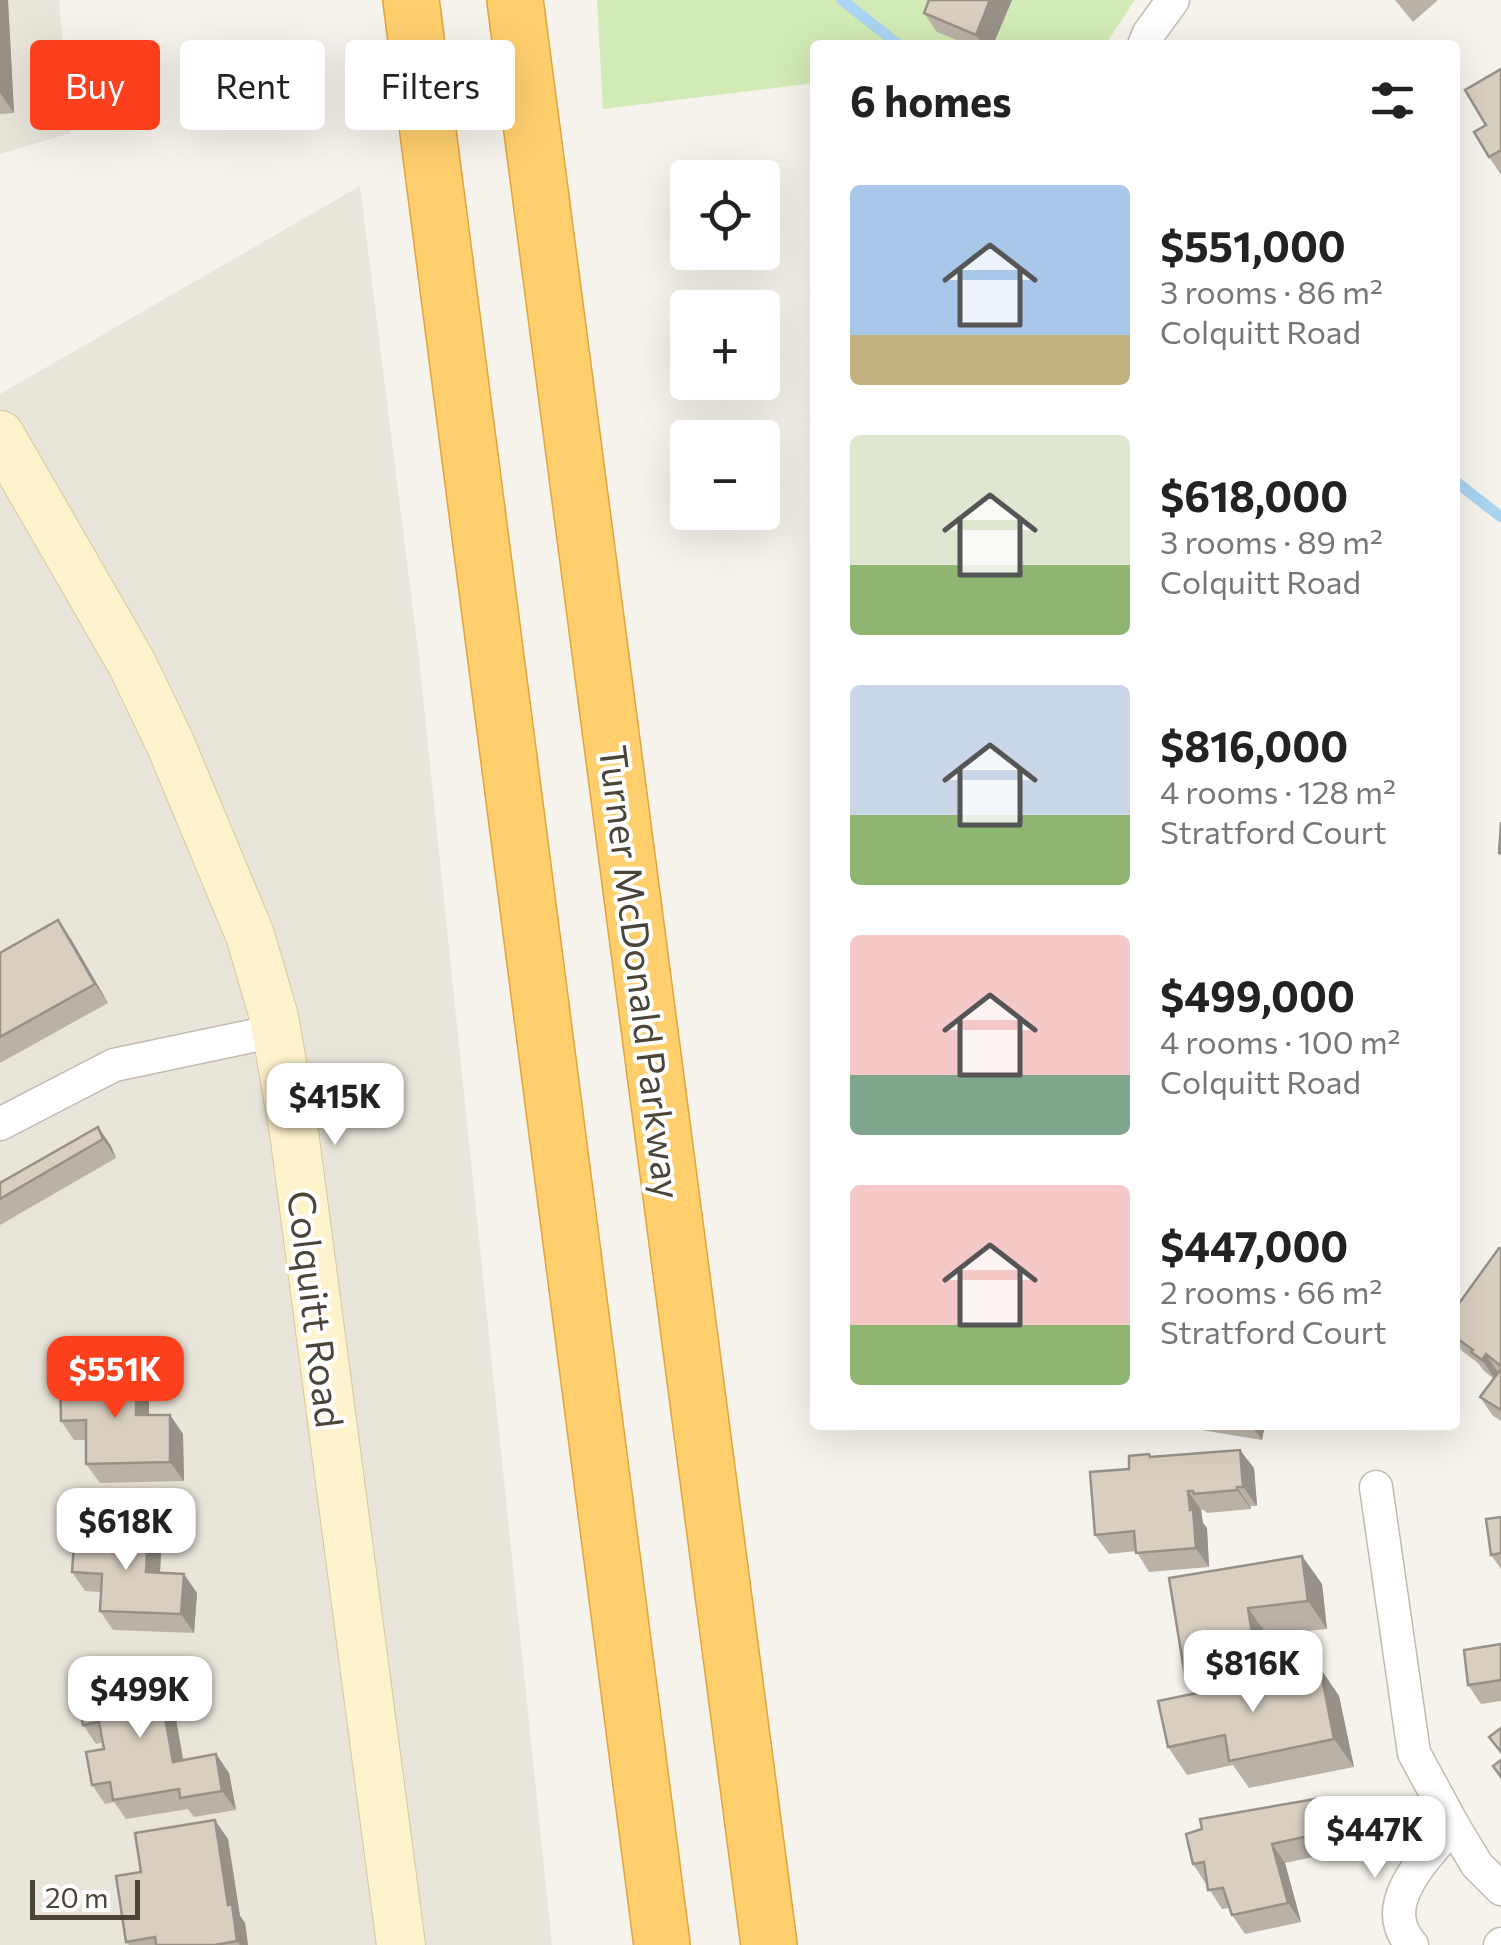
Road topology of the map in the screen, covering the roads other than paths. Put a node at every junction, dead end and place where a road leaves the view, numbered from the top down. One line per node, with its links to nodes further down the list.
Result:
1 (411, 0): 12 (highway)
2 (515, 0): 13 (highway, Turner McDonald Parkway)
3 (1173, 0): 4 (street)
4 (1146, 40)
5 (0, 435): 6 (street, Colquitt Road)
6 (276, 1031): 7 (street); 11 (street, Colquitt Road)
7 (0, 1124)
8 (1376, 1487): 9 (street)
9 (1452, 1825): 10 (street); 14 (street)
10 (1501, 1889)
11 (401, 1945)
12 (662, 1945)
13 (769, 1945)
14 (1412, 1945)

